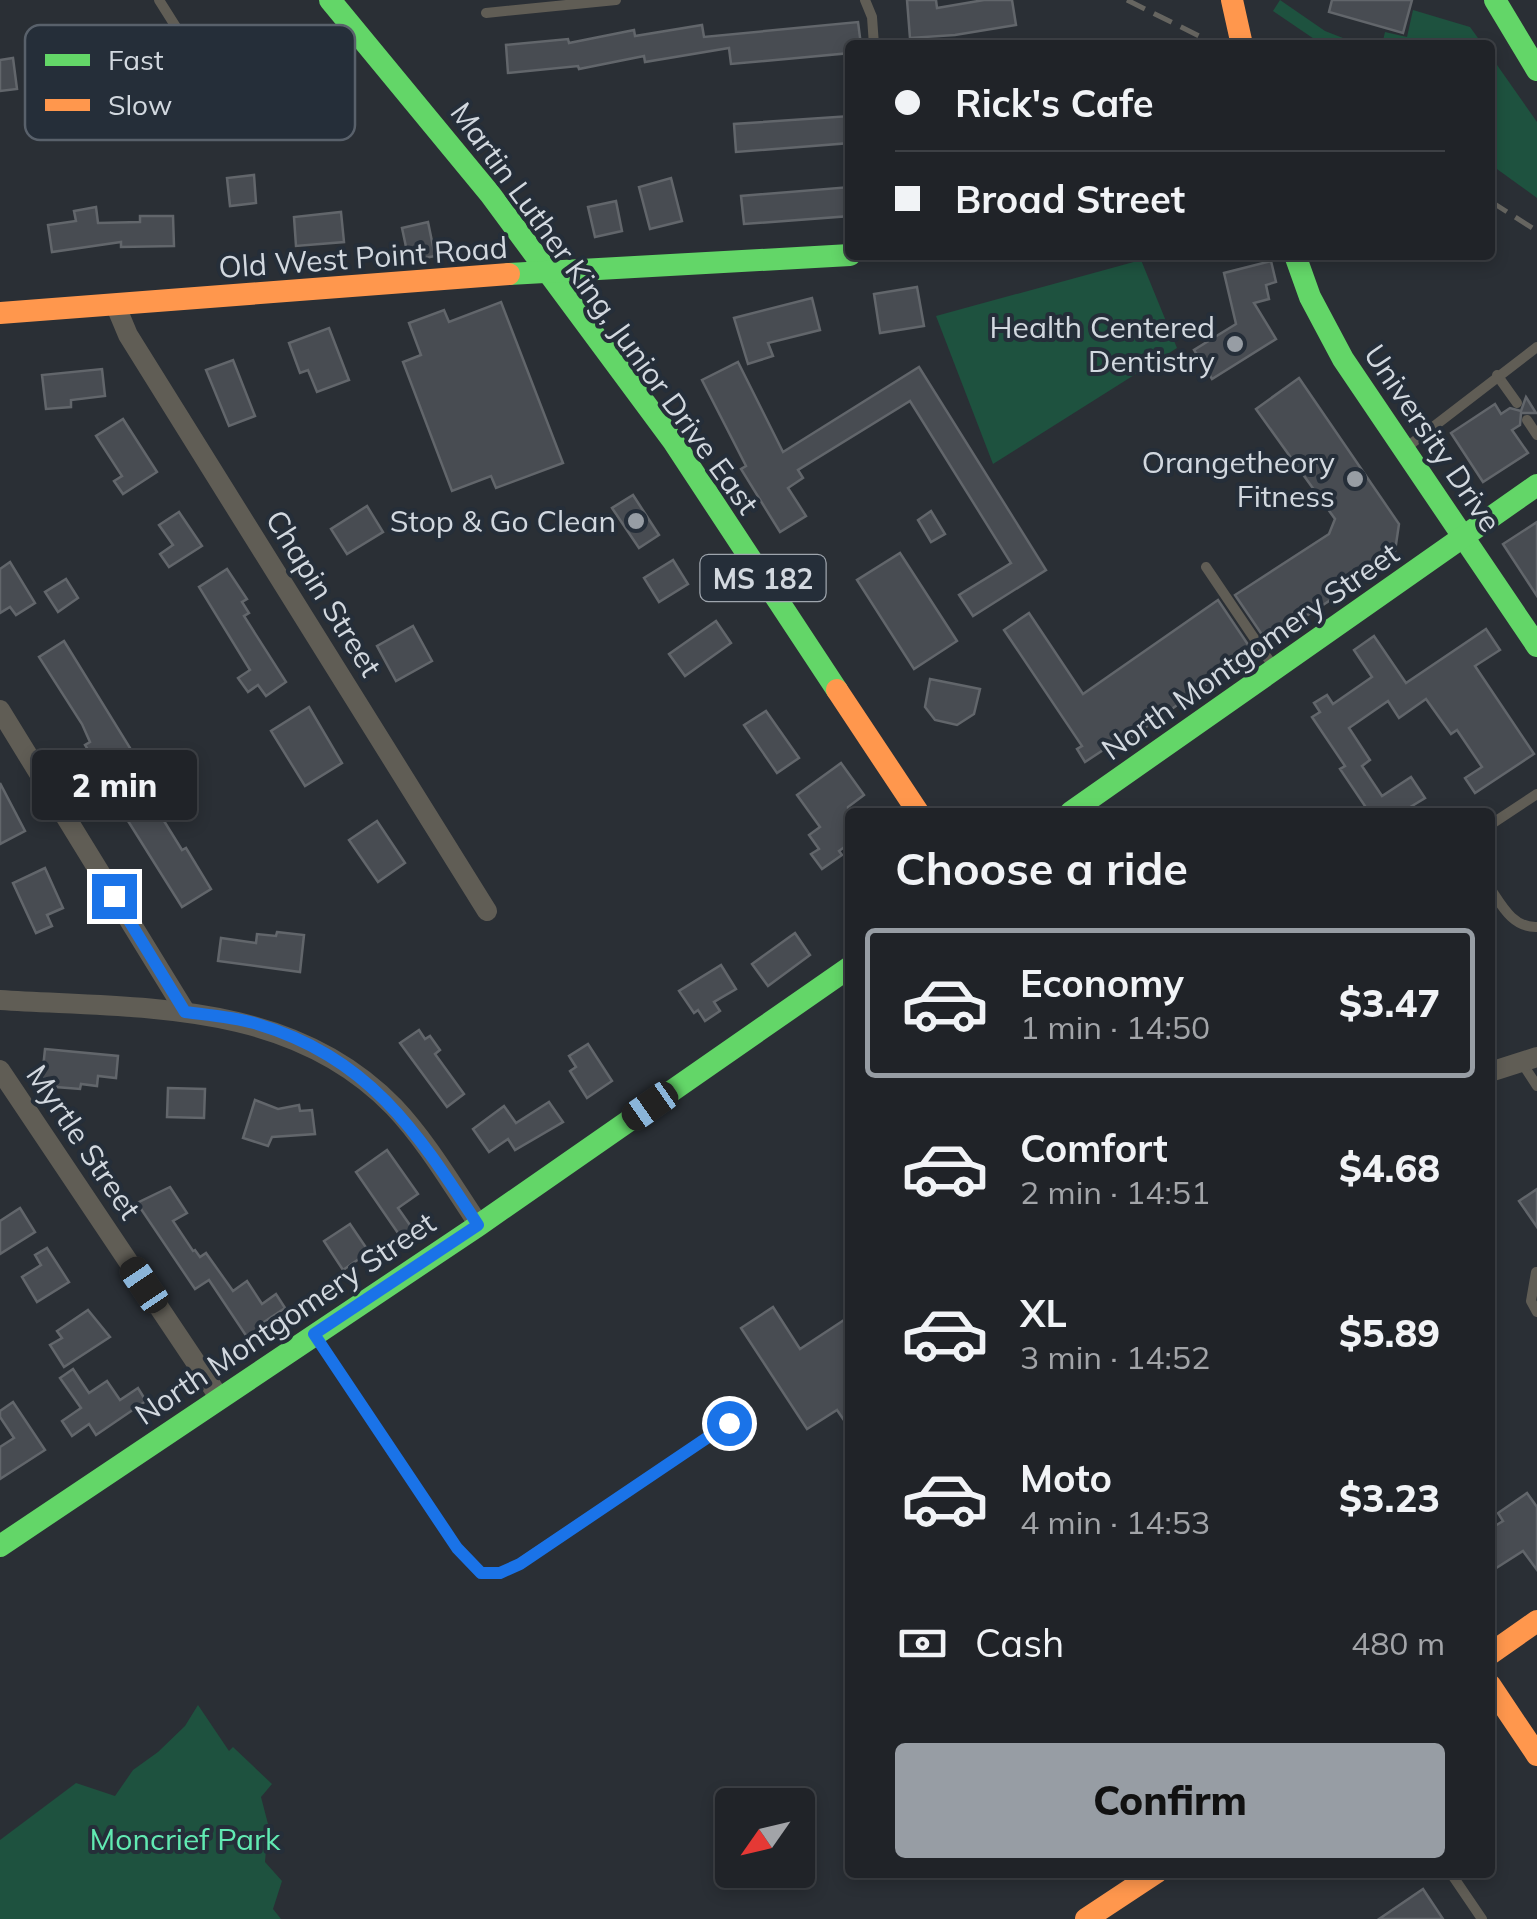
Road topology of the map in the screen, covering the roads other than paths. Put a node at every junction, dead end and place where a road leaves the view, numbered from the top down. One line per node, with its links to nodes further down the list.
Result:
1 (159, 0): 8 (lane)
2 (330, 0): 9 (street, Martin Luther King, Junior Drive East / MS 182)
3 (616, 0): 7 (lane)
4 (865, 0): 12 (lane)
5 (1495, 0): 11 (street)
6 (1232, 1): 13 (street)
7 (486, 13)
8 (175, 25)
9 (351, 25)
10 (355, 30): 17 (street, Martin Luther King, Junior Drive East / MS 182)
11 (1528, 34): 14 (street)
12 (874, 40)
13 (1241, 40)
14 (1537, 70)
15 (845, 255): 17 (street, Old West Point Road)
16 (1297, 260): 25 (street, University Drive)
17 (547, 274): 18 (street, Old West Point Road); 34 (street, Martin Luther King, Junior Drive East / MS 182)
18 (114, 304): 19 (street, Old West Point Road); 38 (street, Chapin Street)
19 (0, 313)
20 (1537, 347): 21 (lane)
21 (1497, 374): 22 (lane); 25 (lane)
22 (1516, 403)
23 (1526, 420): 24 (lane)
24 (1537, 435)
25 (1404, 449): 27 (street, University Drive)
26 (1537, 486): 27 (street, North Montgomery Street)
27 (1462, 537): 29 (street, University Drive); 30 (street, North Montgomery Street)
28 (1206, 567): 30 (lane)
29 (1537, 646)
30 (1276, 670): 35 (street, North Montgomery Street)
31 (0, 710): 32 (street)
32 (8, 741): 42 (street)
33 (1537, 794): 36 (lane)
34 (915, 808)
35 (1077, 808)
36 (1495, 822)
37 (1495, 895): 39 (lane)
38 (487, 912)
39 (1537, 928)
40 (845, 970): 47 (street, North Montgomery Street)
41 (0, 1000): 42 (street)
42 (185, 1012): 47 (street)
43 (1529, 1060): 45 (street); 46 (lane)
44 (0, 1070): 51 (street, Myrtle Street)
45 (1495, 1070)
46 (1537, 1086)
47 (478, 1225): 50 (street, North Montgomery Street)
48 (1536, 1272): 49 (lane)
49 (1537, 1312)
50 (314, 1334): 51 (street, North Montgomery Street); 52 (lane)
51 (219, 1397): 53 (street, North Montgomery Street)
52 (729, 1423)
53 (0, 1546)
54 (1537, 1621): 55 (street)
55 (1495, 1650)
56 (1495, 1692): 57 (street)
57 (1537, 1755)
58 (1148, 1878): 60 (street)
59 (1454, 1878): 61 (lane)
60 (1086, 1919)
61 (1482, 1919)

